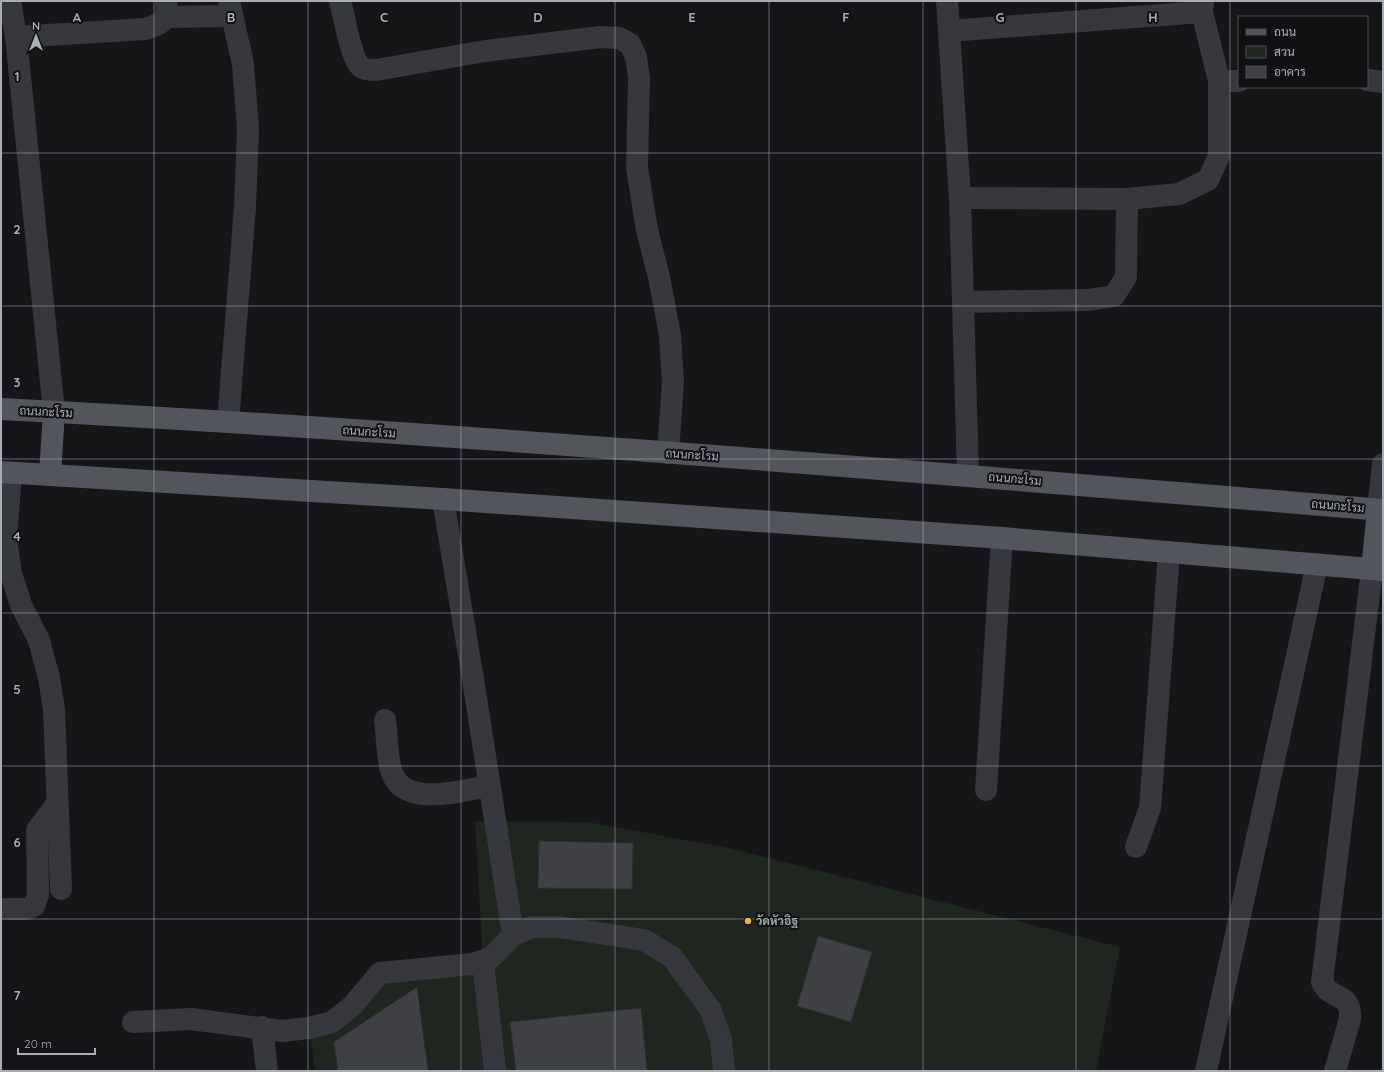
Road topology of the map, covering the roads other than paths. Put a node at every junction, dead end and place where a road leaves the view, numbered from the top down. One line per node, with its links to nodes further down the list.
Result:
1 (10, 1): 8 (street)
2 (340, 1): 18 (street)
3 (947, 1): 7 (street)
4 (1203, 7): 7 (street); 10 (street)
5 (166, 9): 6 (street); 8 (street)
6 (231, 9): 17 (street)
7 (949, 31): 12 (street)
8 (16, 37): 16 (street)
9 (1368, 80): 11 (street)
10 (1229, 81): 13 (street)
11 (1383, 82)
12 (960, 198): 13 (street); 14 (street)
13 (1127, 199): 14 (street)
14 (963, 302): 22 (street)
15 (1, 409): 16 (main road, ถนนกะโรม)
16 (54, 412): 17 (main road, ถนนกะโรม); 21 (main road)
17 (228, 422): 18 (main road, ถนนกะโรม)
18 (668, 453): 22 (main road, ถนนกะโรม)
19 (1383, 464): 24 (street)
20 (6, 473): 21 (main road); 32 (street)
21 (50, 475): 23 (main road)
22 (968, 475): 24 (main road, ถนนกะโรม)
23 (443, 499): 25 (main road); 30 (street)
24 (1380, 510): 28 (main road)
25 (1002, 538): 26 (main road); 31 (street)
26 (1169, 552): 27 (main road); 33 (street)
27 (1317, 564): 28 (main road); 43 (street)
28 (1378, 570): 44 (street)
29 (385, 720): 30 (street)
30 (489, 786): 36 (street)
31 (986, 790)
32 (58, 804): 34 (street); 35 (street)
33 (1136, 847)
34 (61, 889)
35 (1, 909)
36 (512, 935): 37 (street); 42 (street)
37 (483, 961): 39 (street); 41 (street)
38 (133, 1022): 39 (street)
39 (262, 1027): 40 (street)
40 (267, 1071)
41 (495, 1071)
42 (724, 1071)
43 (1206, 1071)
44 (1335, 1071)

